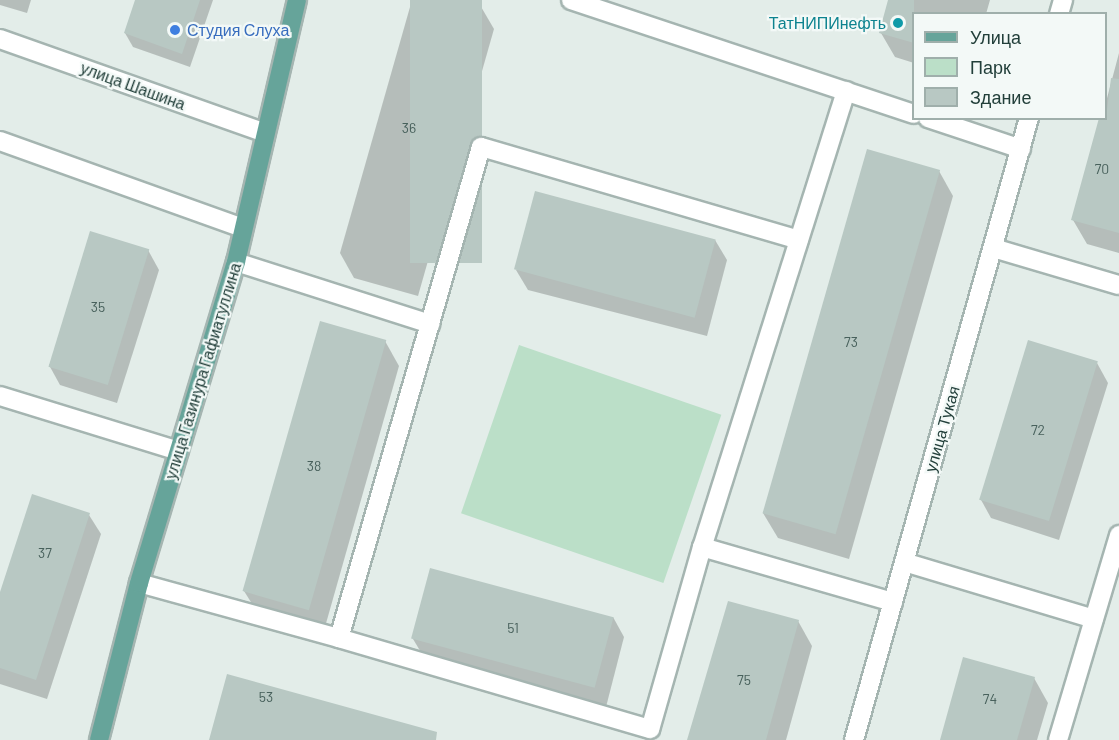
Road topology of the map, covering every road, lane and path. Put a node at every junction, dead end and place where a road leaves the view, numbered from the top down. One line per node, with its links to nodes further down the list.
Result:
1 (297, 0): 8 (main road, улица Газинура Гафиатуллина)
2 (571, 0): 4 (street)
3 (0, 39): 8 (street, улица Шашина)
4 (846, 91): 5 (street); 12 (street)
5 (912, 113)
6 (934, 120): 10 (street)
7 (1028, 120): 10 (street, улица Тукая)
8 (265, 133): 11 (main road, улица Газинура Гафиатуллина)
9 (0, 141): 11 (street)
10 (1021, 149): 13 (street, улица Тукая)
11 (243, 228): 14 (main road, улица Газинура Гафиатуллина)
12 (799, 240): 16 (street); 20 (street)
13 (993, 248): 15 (street); 21 (street, улица Тукая)
14 (237, 262): 16 (street); 18 (main road, улица Газинура Гафиатуллина)
15 (1119, 285)
16 (430, 324): 25 (street)
17 (0, 396): 18 (street)
18 (179, 451): 22 (main road, улица Газинура Гафиатуллина)
19 (1119, 535): 24 (street)
20 (702, 547): 23 (street); 25 (street)
21 (904, 562): 23 (street, улица Тукая); 24 (street)
22 (139, 583): 25 (street); 26 (main road, улица Газинура Гафиатуллина)
23 (893, 602): 27 (street, улица Тукая)
24 (1094, 619): 28 (street)
25 (339, 638)
26 (99, 740)
27 (854, 740)
28 (1058, 740)

